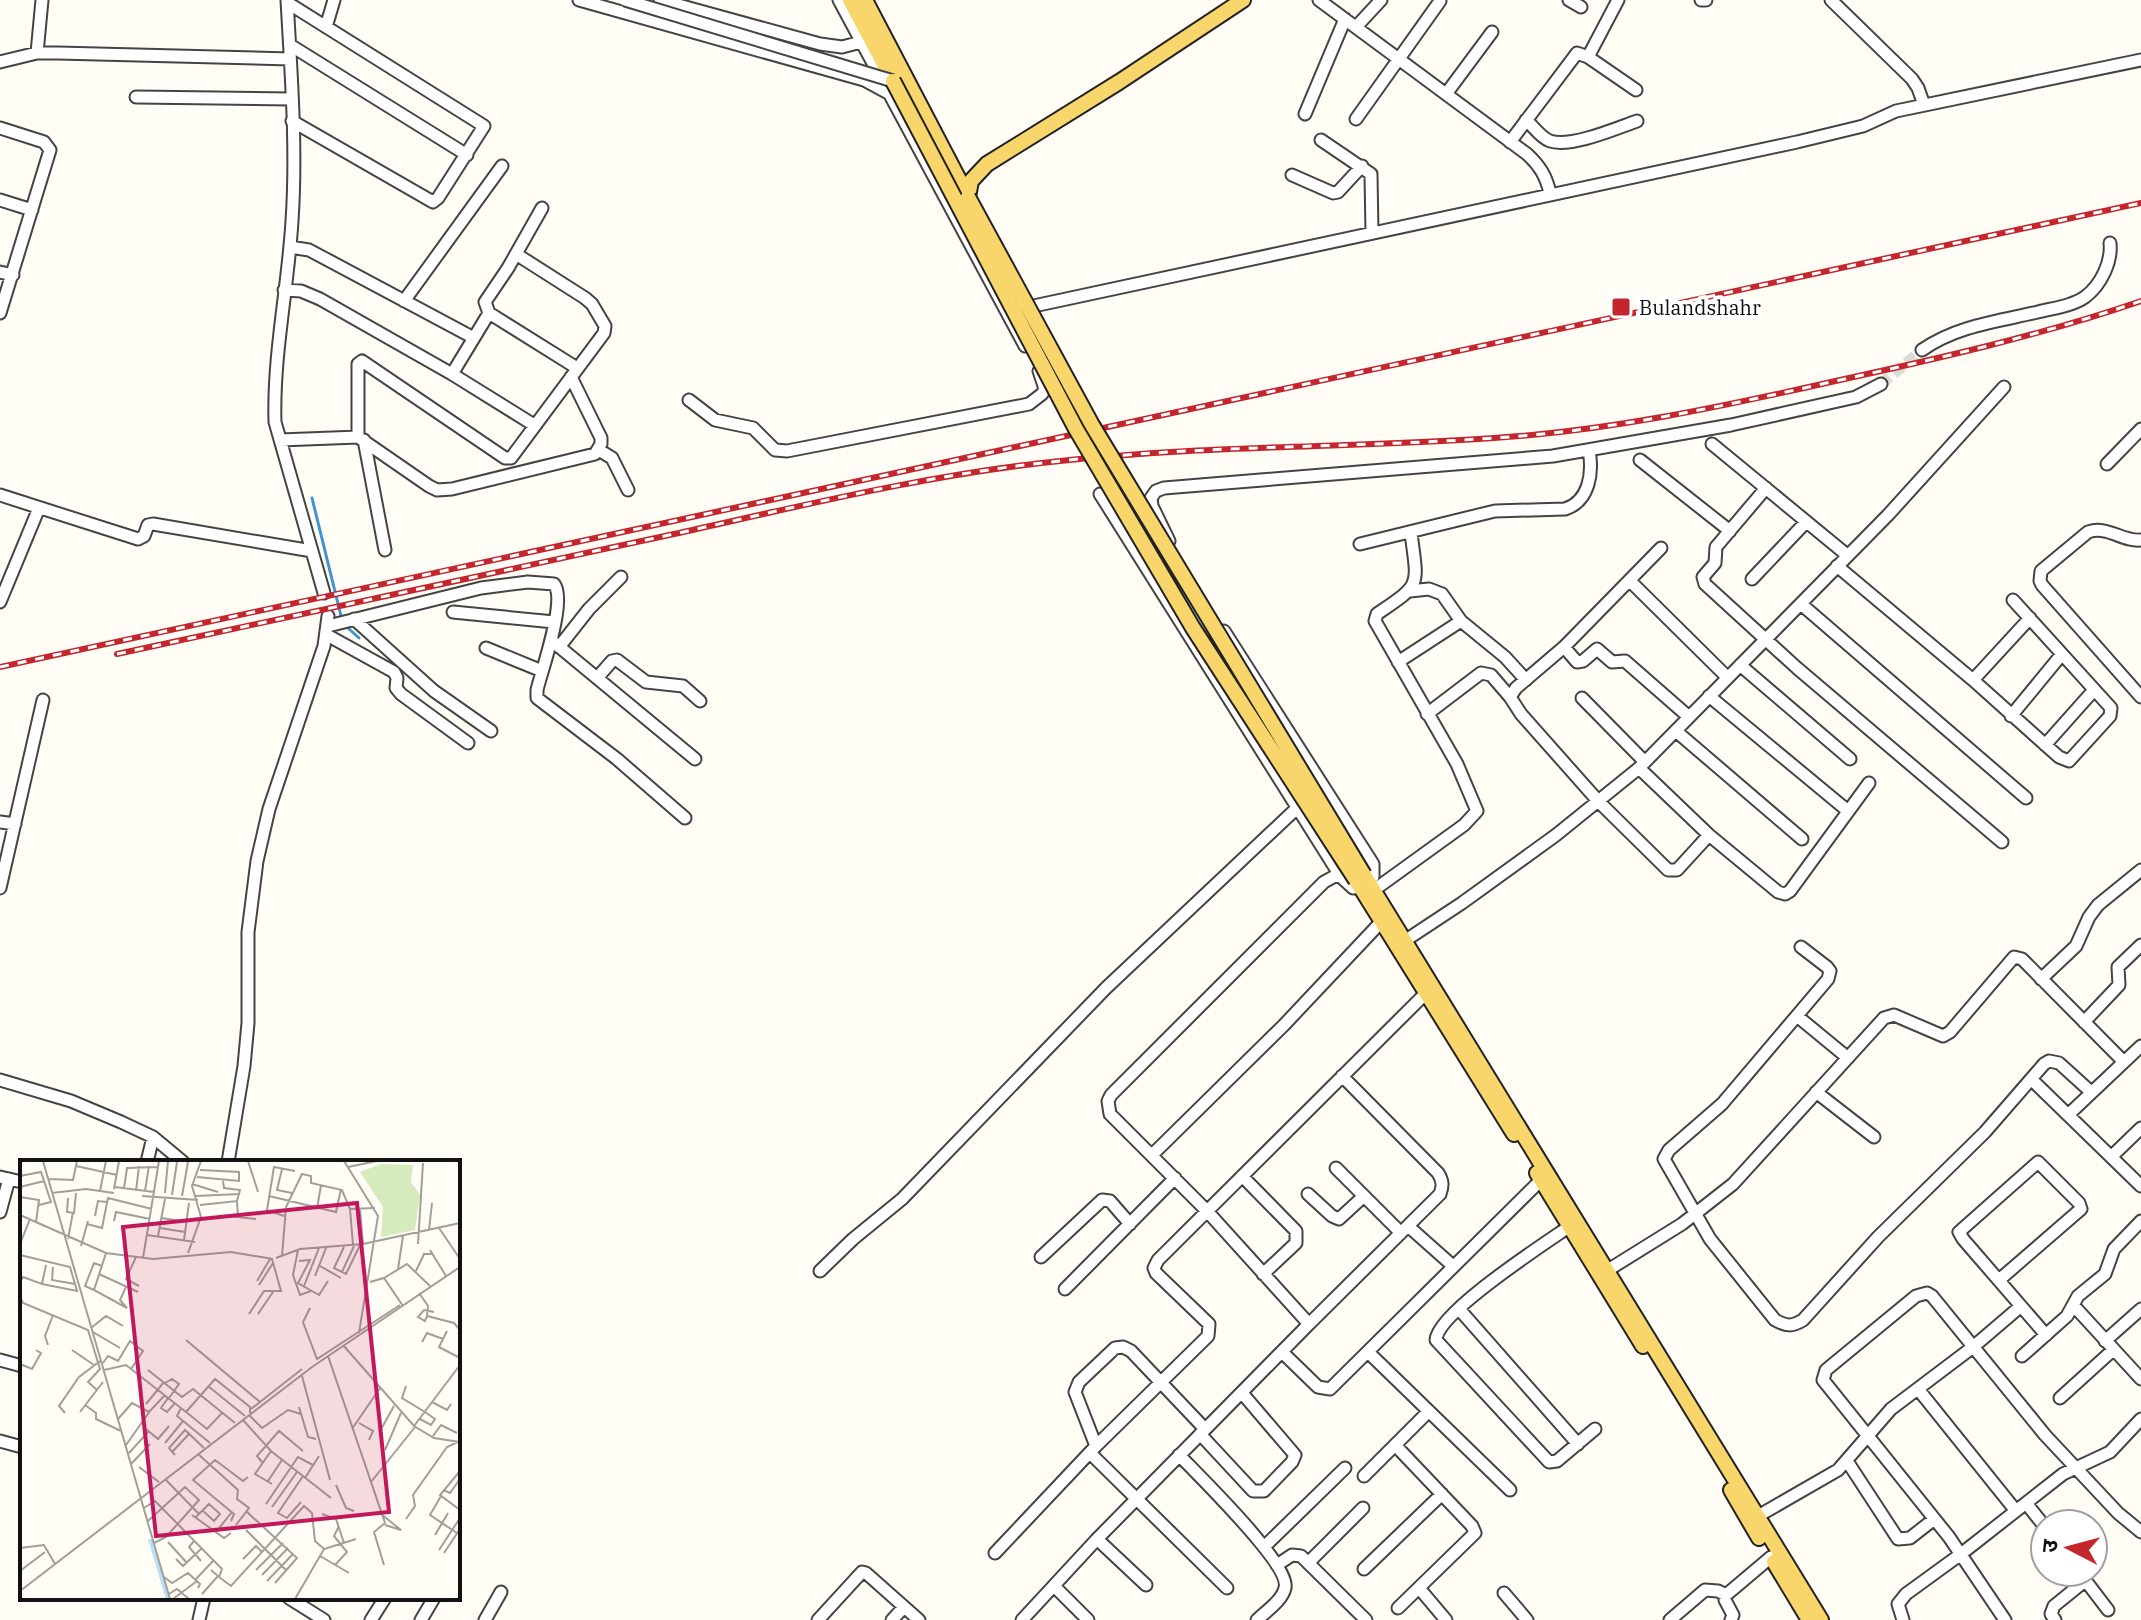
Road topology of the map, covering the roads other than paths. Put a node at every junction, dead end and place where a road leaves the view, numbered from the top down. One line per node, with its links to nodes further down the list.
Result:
1 (42, 0): 24 (street)
2 (334, 0): 19 (street)
3 (579, 0): 30 (street)
4 (625, 0): 30 (street, bridge)
5 (660, 0): 22 (street)
6 (839, 0): 22 (street)
7 (850, 0): 30 (main road)
8 (865, 0): 49 (main road)
9 (1243, 0): 49 (main road)
10 (1319, 0): 18 (street)
11 (1381, 0): 20 (street)
12 (1569, 0): 17 (street)
13 (1618, 0): 25 (street)
14 (1831, 0): 35 (street)
15 (1440, 1): 27 (street)
16 (288, 2): 19 (street); 23 (street)
17 (1581, 7)
18 (1345, 19): 20 (street); 36 (street)
19 (326, 27): 44 (street)
20 (1356, 27): 27 (street)
21 (1492, 32): 32 (street)
22 (861, 42): 30 (street)
23 (290, 45): 26 (street); 44 (street)
24 (37, 53): 26 (street); 29 (street)
25 (1588, 57): 31 (street); 38 (street)
26 (290, 59): 34 (street)
27 (1400, 60): 32 (street); 37 (street)
28 (2141, 60): 35 (street)
29 (0, 62)
30 (892, 89): 70 (street); 149 (main road, bridge)
31 (1636, 90)
32 (1446, 94): 43 (street)
33 (136, 97): 34 (street)
34 (291, 99): 39 (street)
35 (1924, 105): 48 (street)
36 (1305, 114)
37 (1356, 119)
38 (1526, 120): 40 (street); 43 (street)
39 (292, 121): 44 (street); 55 (street)
40 (1637, 121)
41 (0, 128): 52 (street)
42 (1321, 140): 46 (street)
43 (1510, 142): 48 (street)
44 (467, 155)
45 (502, 166): 60 (street)
46 (1362, 166): 47 (street); 53 (street)
47 (1292, 175)
48 (1550, 193): 53 (street)
49 (968, 197): 61 (main road, bridge)
50 (0, 200): 52 (street)
51 (542, 208): 56 (street)
52 (32, 210): 58 (street)
53 (1372, 233): 61 (street)
54 (2110, 243): 65 (street)
55 (301, 248): 59 (street); 60 (street)
56 (516, 254): 63 (street); 66 (street)
57 (0, 272): 58 (street)
58 (13, 275): 62 (street)
59 (284, 290): 67 (street); 74 (street)
60 (404, 301): 64 (street)
61 (1029, 307): 149 (main road, bridge)
62 (0, 313)
63 (489, 313): 64 (street); 66 (street)
64 (474, 338): 67 (street)
65 (1922, 350)
66 (574, 372): 71 (street); 76 (street)
67 (452, 374): 71 (street)
68 (1881, 384): 77 (street)
69 (2004, 387): 93 (street)
70 (689, 400)
71 (534, 425): 73 (street)
72 (2141, 429): 79 (street)
73 (361, 438): 74 (street); 76 (street); 91 (street)
74 (280, 440): 92 (street)
75 (1712, 444): 80 (street)
76 (599, 450): 81 (street)
77 (1589, 450): 87 (street); 149 (street)
78 (1640, 460): 86 (street)
79 (2107, 464)
80 (1766, 488): 85 (street); 86 (street)
81 (628, 490)
82 (1100, 494): 140 (street)
83 (0, 495): 84 (street)
84 (39, 508): 92 (street); 100 (street)
85 (1806, 522): 93 (street); 96 (street)
86 (1730, 531): 108 (street)
87 (1411, 533): 89 (street); 98 (street)
88 (2141, 540): 123 (street)
89 (1360, 544)
90 (1661, 548): 97 (street)
91 (385, 550)
92 (312, 551): 102 (street)
93 (1847, 555): 94 (street)
94 (1837, 566): 101 (street); 119 (street)
95 (621, 577): 109 (street)
96 (1752, 579)
97 (1630, 581): 110 (street); 116 (street)
98 (1410, 591): 106 (street); 113 (street)
99 (2013, 600): 104 (street)
100 (0, 602)
101 (1801, 604): 108 (street); 138 (street)
102 (327, 612): 105 (street); 132 (street); 175 (street)
103 (453, 612): 107 (street)
104 (2030, 618): 112 (street); 119 (street)
105 (354, 619): 107 (street); 130 (street)
106 (1461, 621): 113 (street); 118 (street)
107 (554, 622): 109 (street)
108 (1765, 639): 114 (street); 147 (street)
109 (555, 643): 115 (street); 117 (street)
110 (1564, 647): 118 (street); 129 (street)
111 (486, 648): 115 (street)
112 (2062, 654): 120 (street); 128 (street)
113 (1398, 662): 127 (street)
114 (1740, 665): 116 (street); 135 (street)
115 (542, 671): 142 (street)
116 (1727, 677): 121 (street)
117 (597, 678): 126 (street); 134 (street)
118 (1526, 680): 122 (street)
119 (1973, 680): 128 (street)
120 (2094, 690): 133 (street); 133 (street)
121 (1709, 696): 129 (street); 141 (street)
122 (1510, 697): 127 (street); 139 (street)
123 (2141, 697)
124 (1582, 698): 136 (street)
125 (43, 700): 144 (street)
126 (700, 701)
127 (1427, 714): 149 (street)
128 (2011, 716): 133 (street)
129 (1689, 717): 131 (street)
130 (491, 731)
131 (1677, 732): 136 (street); 146 (street)
132 (468, 743)
133 (2045, 745)
134 (695, 759)
135 (1850, 759)
136 (1642, 765): 139 (street); 145 (street)
137 (1869, 783): 141 (street)
138 (2026, 798)
139 (1599, 802): 145 (street); 152 (street)
140 (1297, 808): 149 (street); 194 (street)
141 (1848, 811): 145 (street)
142 (685, 818)
143 (0, 822): 144 (street)
144 (15, 824): 150 (street)
145 (1709, 835)
146 (1802, 839)
147 (2002, 842)
148 (2141, 870): 155 (street)
149 (1361, 882): 151 (main road); 152 (main road); 171 (street)
150 (0, 888)
151 (1382, 921): 156 (main road); 171 (street)
152 (1406, 940): 193 (main road)
153 (2141, 945): 158 (street)
154 (1801, 947): 157 (street)
155 (2041, 979): 158 (street); 160 (street)
156 (1426, 993): 162 (street); 180 (main road)
157 (1797, 1016): 160 (street); 186 (street)
158 (2084, 1022): 161 (street)
159 (2141, 1046): 161 (street)
160 (1848, 1058): 165 (street)
161 (2124, 1062): 166 (street)
162 (1342, 1076): 177 (street); 190 (street)
163 (2031, 1079): 166 (street); 167 (street); 186 (street)
164 (0, 1080): 169 (street)
165 (1816, 1092): 170 (street); 186 (street)
166 (2091, 1092): 167 (street)
167 (2069, 1114): 172 (street)
168 (2141, 1128): 172 (street)
169 (153, 1137): 173 (street); 174 (street)
170 (1874, 1137)
171 (1152, 1155): 179 (street)
172 (2112, 1156): 181 (street)
173 (147, 1160)
174 (181, 1160)
175 (228, 1160)
176 (1336, 1168): 183 (street)
177 (1242, 1176): 184 (street); 195 (street)
178 (4, 1178): 185 (street)
179 (1175, 1178): 184 (street); 188 (street)
180 (1541, 1180): 189 (main road); 192 (street)
181 (2141, 1186)
182 (1308, 1194): 183 (street)
183 (1364, 1196): 190 (street)
184 (1206, 1210): 195 (street); 212 (street)
185 (0, 1212)
186 (1695, 1215): 193 (street)
187 (2141, 1221): 199 (street)
188 (1130, 1224): 191 (street); 197 (street)
189 (1570, 1226): 200 (street); 245 (main road)
190 (1405, 1230): 192 (street); 202 (street)
191 (1041, 1257)
192 (1453, 1266): 207 (street)
193 (1608, 1270): 238 (main road)
194 (820, 1271)
195 (1263, 1274): 202 (street)
196 (1999, 1280): 196 (street); 198 (street)
197 (1065, 1289)
198 (2021, 1306): 203 (street); 205 (street)
199 (2074, 1306): 203 (street); 204 (street)
200 (1459, 1309): 222 (street); 222 (street)
201 (2141, 1309): 204 (street)
202 (1309, 1324): 206 (street)
203 (2046, 1335): 208 (street)
204 (2109, 1346): 211 (street); 215 (street)
205 (1973, 1347): 213 (street); 220 (street); 228 (street)
206 (1282, 1352): 207 (street); 214 (street)
207 (1368, 1352): 216 (street)
208 (2022, 1356)
209 (0, 1360): 210 (street)
210 (20, 1365)
211 (2141, 1379)
212 (1162, 1381): 219 (street); 225 (street); 225 (street)
213 (1918, 1389): 220 (street); 237 (street)
214 (1242, 1393): 219 (street); 219 (street)
215 (2060, 1398)
216 (1429, 1411): 223 (street); 231 (street)
217 (2141, 1419): 228 (street)
218 (1595, 1429): 222 (street)
219 (1202, 1432): 226 (street)
220 (1866, 1435): 227 (street); 239 (street)
221 (0, 1441): 224 (street)
222 (1578, 1444)
223 (1395, 1445): 230 (street); 232 (street)
224 (20, 1446)
225 (1093, 1449): 233 (street); 243 (street)
226 (1179, 1455): 233 (street); 242 (street)
227 (1847, 1461): 238 (street); 239 (street)
228 (2075, 1467): 234 (street); 240 (street)
229 (1345, 1468): 242 (street)
230 (1364, 1476)
231 (1510, 1490)
232 (1442, 1494): 248 (street); 252 (street)
233 (1137, 1498): 241 (street); 251 (street)
234 (2026, 1503): 236 (street); 237 (street)
235 (1363, 1508): 246 (street)
236 (2030, 1508)
237 (2016, 1511): 244 (street)
238 (1758, 1516): 282 (main road)
239 (1933, 1520): 244 (street)
240 (2141, 1532)
241 (1097, 1539): 249 (street); 250 (street)
242 (1264, 1547): 247 (street)
243 (995, 1553)
244 (1961, 1554): 283 (street); 284 (street)
245 (1771, 1557): 257 (street); 281 (main road)
246 (1309, 1562): 247 (street); 276 (street)
247 (1277, 1565): 275 (street)
248 (1364, 1569)
249 (1146, 1585)
250 (1054, 1586): 273 (street); 274 (street)
251 (1227, 1588)
252 (1419, 1588): 263 (street); 277 (street)
253 (2071, 1588): 285 (street)
254 (2091, 1588): 264 (street)
255 (501, 1592): 269 (street)
256 (1504, 1593): 278 (street)
257 (1726, 1595): 279 (street); 280 (street)
258 (204, 1600): 265 (street)
259 (292, 1600): 266 (street)
260 (384, 1600): 267 (street)
261 (433, 1600): 268 (street)
262 (904, 1607): 270 (street); 271 (street); 272 (street)
263 (1398, 1608)
264 (2108, 1610)
265 (199, 1620)
266 (324, 1620)
267 (371, 1620)
268 (421, 1620)
269 (485, 1620)
270 (818, 1620)
271 (892, 1620)
272 (919, 1620)
273 (1022, 1620)
274 (1088, 1620)
275 (1257, 1620)
276 (1366, 1620)
277 (1446, 1620)
278 (1527, 1620)
279 (1670, 1620)
280 (1731, 1620)
281 (1809, 1620)
282 (1821, 1620)
283 (1903, 1620)
284 (2005, 1620)
285 (2055, 1620)

